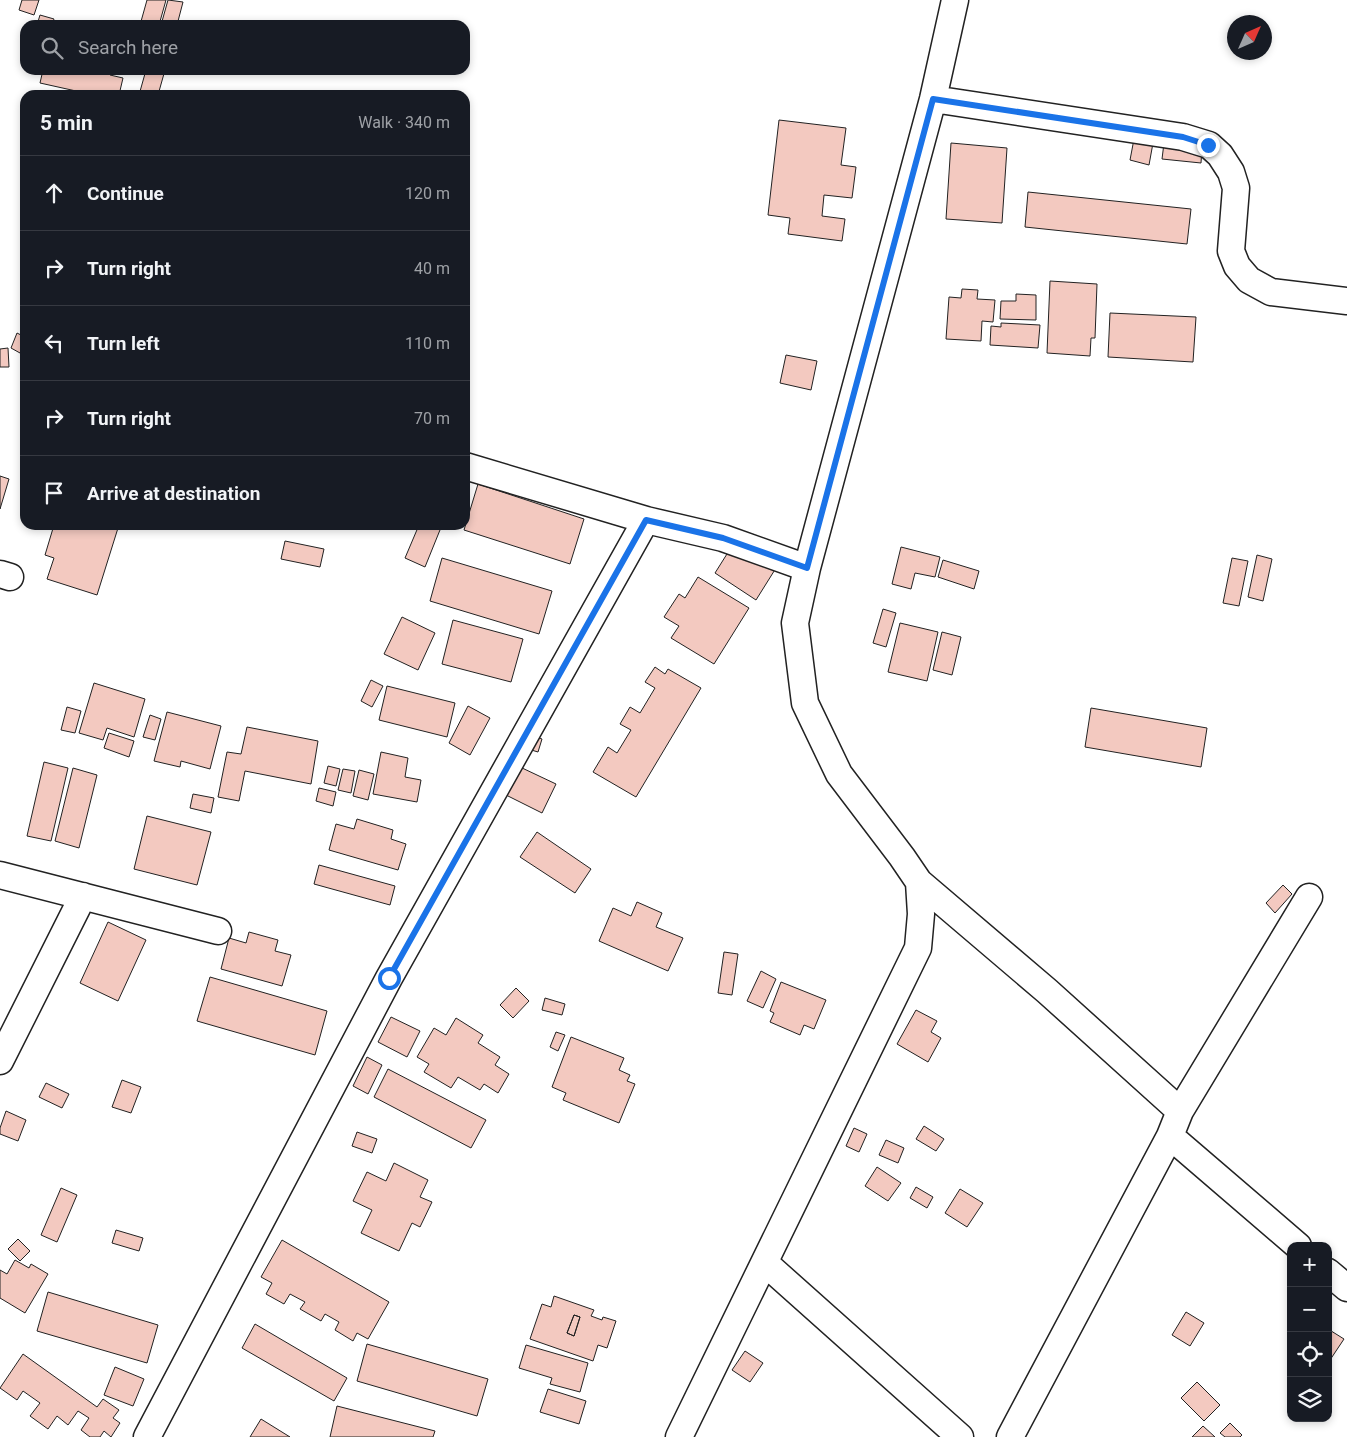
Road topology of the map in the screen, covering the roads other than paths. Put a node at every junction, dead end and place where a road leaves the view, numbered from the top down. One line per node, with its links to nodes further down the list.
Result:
1 (955, 0): 2 (street)
2 (933, 99): 3 (street); 6 (street)
3 (1347, 301)
4 (470, 467): 5 (street)
5 (646, 520): 6 (street); 20 (street)
6 (807, 568): 8 (street)
7 (0, 874): 9 (street)
8 (919, 882): 13 (street); 16 (street)
9 (84, 896): 11 (street); 12 (street)
10 (1309, 897): 13 (street)
11 (218, 931)
12 (0, 1061)
13 (1180, 1111): 14 (street)
14 (1170, 1136): 15 (street); 22 (street)
15 (1293, 1242)
16 (765, 1263): 19 (street); 21 (street)
17 (1332, 1275): 18 (street)
18 (1347, 1288)
19 (678, 1436)
20 (147, 1437)
21 (960, 1437)
22 (1010, 1437)

